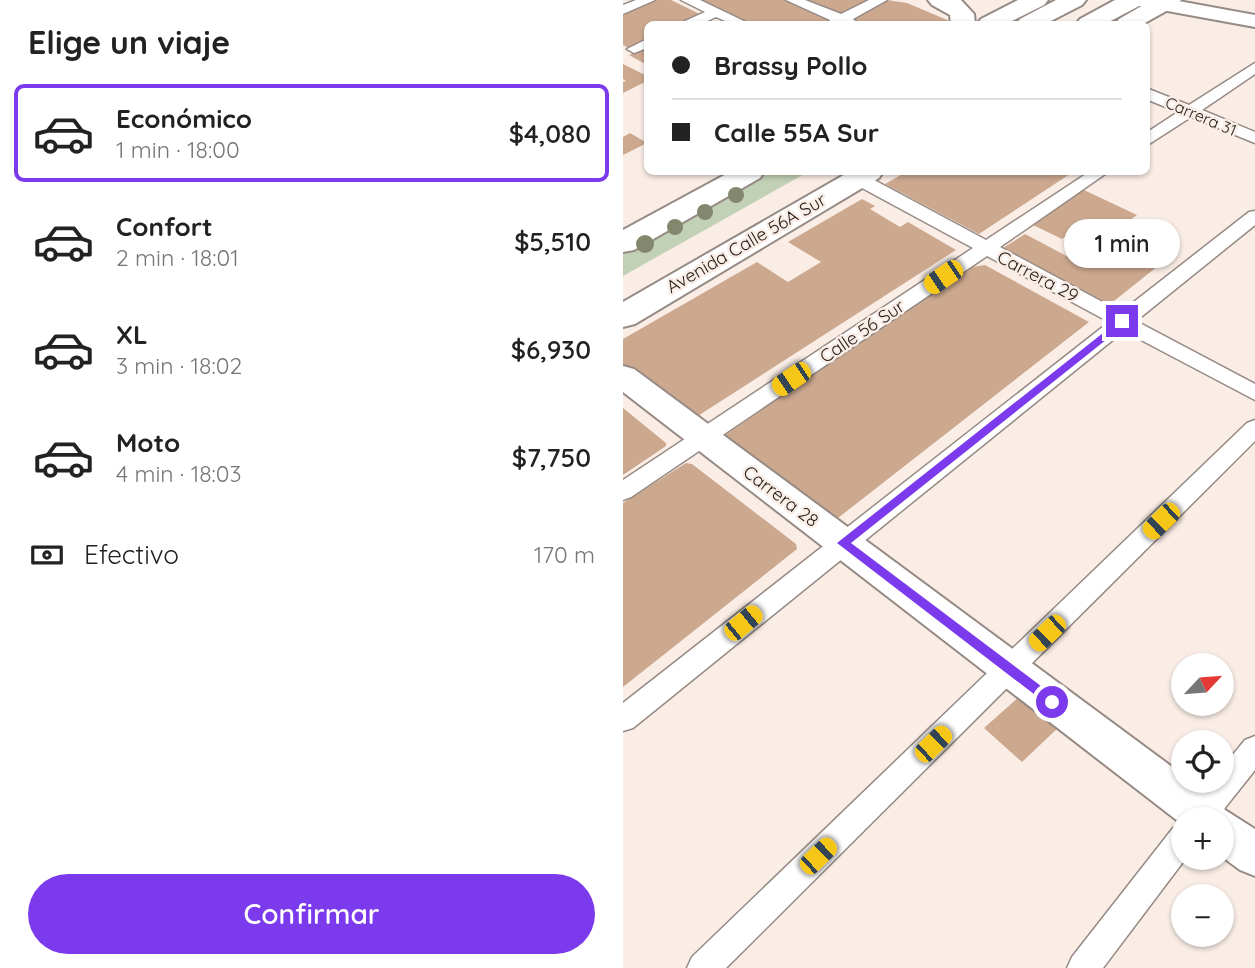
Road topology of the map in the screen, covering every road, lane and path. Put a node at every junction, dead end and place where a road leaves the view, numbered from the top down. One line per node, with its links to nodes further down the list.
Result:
1 (648, 0): 11 (street)
2 (688, 0): 12 (street)
3 (793, 0): 15 (street)
4 (880, 0): 16 (street)
5 (940, 0): 17 (highway)
6 (1036, 0): 18 (highway)
7 (1074, 0): 19 (highway)
8 (1126, 0): 9 (street)
9 (1133, 0): 10 (street); 20 (highway)
10 (1157, 1): 21 (highway); 22 (street)
11 (623, 10)
12 (717, 12): 13 (street); 14 (street)
13 (697, 21)
14 (736, 21)
15 (838, 21)
16 (845, 21)
17 (964, 21)
18 (995, 21)
19 (1034, 21)
20 (1094, 21)
21 (1131, 21)
22 (1255, 21)
23 (1255, 67): 25 (street)
24 (1150, 95): 25 (street, Carrera 31)
25 (1190, 111): 26 (street); 27 (street, Carrera 31)
26 (1150, 138)
27 (1255, 138)
28 (699, 175): 33 (highway)
29 (745, 175): 35 (highway)
30 (818, 175): 37 (highway, Avenida Calle 56A Sur)
31 (863, 175): 36 (street, Carrera 29); 38 (highway, Avenida Calle 56A Sur)
32 (1096, 175): 36 (street, Calle 56 Sur)
33 (623, 216)
34 (1255, 216): 39 (street)
35 (623, 243)
36 (986, 248): 39 (street, Carrera 29); 43 (street, Calle 56 Sur)
37 (623, 294)
38 (623, 316)
39 (1122, 321): 41 (street, Carrera 29); 45 (street)
40 (623, 376): 43 (street, Carrera 28)
41 (1255, 393)
42 (1255, 428): 46 (street)
43 (704, 437): 44 (street, Calle 56 Sur); 45 (street, Carrera 28)
44 (623, 491)
45 (843, 543): 46 (street, Carrera 28); 47 (street)
46 (1009, 670): 49 (street, Carrera 28); 54 (street)
47 (623, 719)
48 (1255, 749): 50 (street)
49 (1182, 807)
50 (1215, 807)
51 (1234, 842): 52 (street, Carrera 28)
52 (1255, 855)
53 (1171, 862): 55 (street)
54 (703, 968)
55 (1083, 968)

